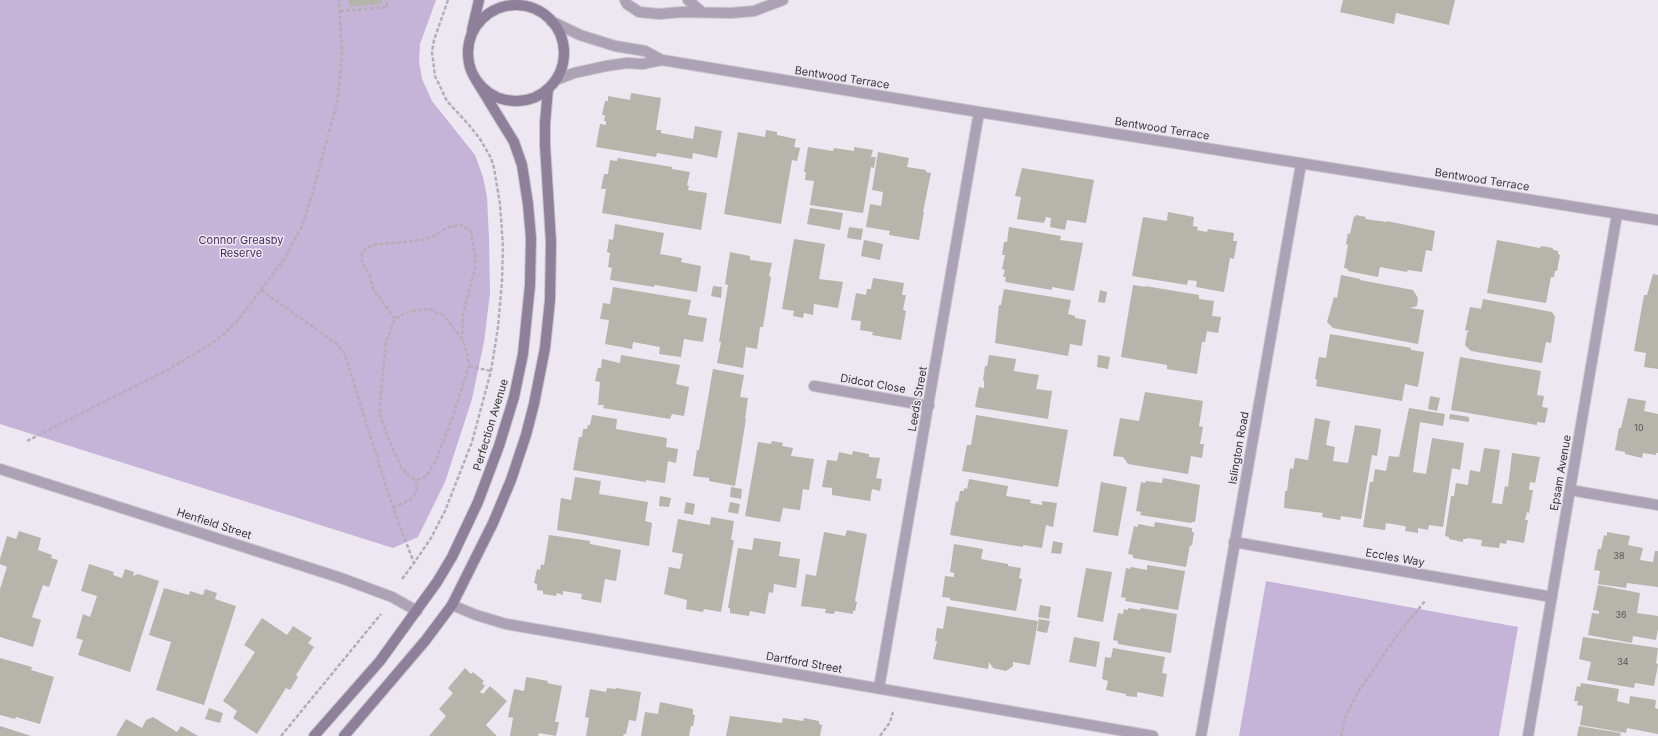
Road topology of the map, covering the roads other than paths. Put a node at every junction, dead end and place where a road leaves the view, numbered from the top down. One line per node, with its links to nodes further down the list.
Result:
1 (479, 0): 9 (street)
2 (533, 0): 6 (street)
3 (625, 0): 7 (street)
4 (688, 0): 7 (street)
5 (783, 0): 7 (street)
6 (540, 12): 8 (street); 9 (street)
7 (702, 12)
8 (551, 21): 10 (street, Bentwood Terrace); 12 (street)
9 (470, 40): 11 (street)
10 (662, 60): 12 (street, Bentwood Terrace); 14 (street, Bentwood Terrace)
11 (476, 80): 13 (street); 26 (street, Perfection Avenue)
12 (556, 80): 13 (street)
13 (548, 89): 25 (street)
14 (979, 112): 15 (street, Bentwood Terrace); 19 (street, Leeds Street)
15 (1301, 164): 16 (street, Bentwood Terrace); 23 (street, Islington Road)
16 (1616, 214): 17 (street, Bentwood Terrace); 21 (street, Epsam Avenue)
17 (1658, 220)
18 (814, 386): 19 (street, Didcot Close)
19 (929, 406): 27 (street, Leeds Street)
20 (0, 469): 26 (street, Henfield Street)
21 (1570, 490): 22 (street); 24 (street, Epsam Avenue)
22 (1658, 505)
23 (1234, 542): 24 (street, Eccles Way); 31 (street, Islington Road)
24 (1552, 597): 32 (street, Epsam Avenue)
25 (452, 605): 27 (street, Dartford Street); 29 (street)
26 (417, 611): 28 (street, Perfection Avenue)
27 (879, 688): 30 (street, Dartford Street)
28 (314, 736)
29 (344, 736)
30 (1154, 736)
31 (1201, 736)
32 (1528, 736)

